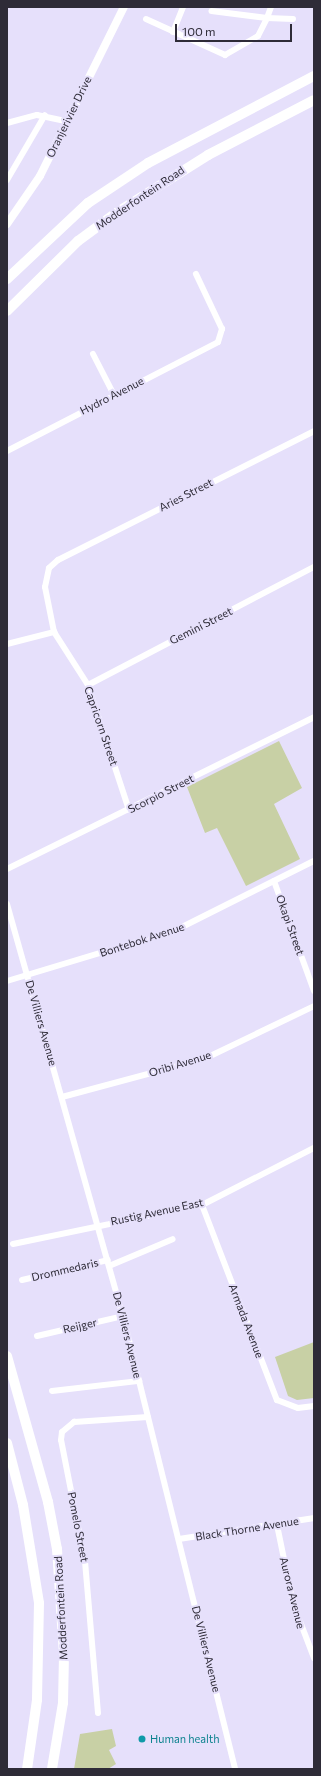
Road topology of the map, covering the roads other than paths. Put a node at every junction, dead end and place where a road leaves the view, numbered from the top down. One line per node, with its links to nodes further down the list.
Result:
1 (124, 7): 12 (street, Oranjerivier Drive)
2 (183, 7): 8 (street)
3 (271, 7): 5 (street)
4 (211, 11): 5 (street)
5 (267, 18): 7 (street); 8 (street)
6 (146, 19): 8 (street)
7 (293, 19)
8 (173, 32)
9 (314, 76): 17 (main road, Modderfontein Road)
10 (314, 100): 18 (main road, Modderfontein Road)
11 (45, 115): 12 (street); 13 (street); 14 (street)
12 (66, 121): 15 (street, Oranjerivier Drive)
13 (7, 123)
14 (7, 180)
15 (7, 224)
16 (196, 274): 20 (street, Hydro Avenue)
17 (7, 279)
18 (7, 312)
19 (93, 354): 20 (street)
20 (114, 395): 22 (street, Hydro Avenue)
21 (314, 431): 23 (street, Aries Street)
22 (7, 451)
23 (58, 560): 25 (street, Capricorn Street)
24 (314, 567): 27 (street, Gemini Street)
25 (54, 632): 26 (street); 27 (street, Capricorn Street)
26 (7, 644)
27 (88, 685): 29 (street, Capricorn Street)
28 (314, 717): 29 (street, Scorpio Street)
29 (129, 810): 31 (street, Scorpio Street)
30 (314, 861): 32 (street, Bontebok Avenue)
31 (7, 869)
32 (274, 881): 34 (street, Bontebok Avenue); 36 (street, Okapi Street)
33 (7, 904): 34 (street, De Villiers Avenue)
34 (27, 975): 35 (street, Bontebok Avenue); 38 (street, De Villiers Avenue)
35 (7, 981)
36 (314, 991)
37 (314, 1006): 38 (street, Oribi Avenue)
38 (62, 1097): 41 (street, De Villiers Avenue)
39 (314, 1148): 40 (street, Rustig Avenue East)
40 (202, 1205): 41 (street, Rustig Avenue East); 51 (street, Armada Avenue)
41 (98, 1224): 43 (street, Rustig Avenue East); 44 (street, De Villiers Avenue)
42 (173, 1239): 44 (street, Drommedaris)
43 (13, 1244)
44 (108, 1263): 45 (street, Drommedaris); 46 (street, De Villiers Avenue)
45 (22, 1280)
46 (123, 1316): 47 (street, Reijger); 49 (street, De Villiers Avenue)
47 (38, 1336)
48 (7, 1356): 60 (main road, Modderfontein Road)
49 (139, 1381): 50 (street); 52 (street, De Villiers Avenue)
50 (52, 1391)
51 (314, 1406)
52 (148, 1417): 56 (street, De Villiers Avenue); 58 (street, Pomelo Street)
53 (7, 1443): 59 (main road, Modderfontein Road)
54 (314, 1518): 55 (street, Black Thorne Avenue)
55 (277, 1525): 56 (street, Black Thorne Avenue); 57 (street, Aurora Avenue)
56 (179, 1539): 61 (street, De Villiers Avenue)
57 (314, 1658)
58 (98, 1713)
59 (26, 1769)
60 (52, 1769)
61 (236, 1769)

